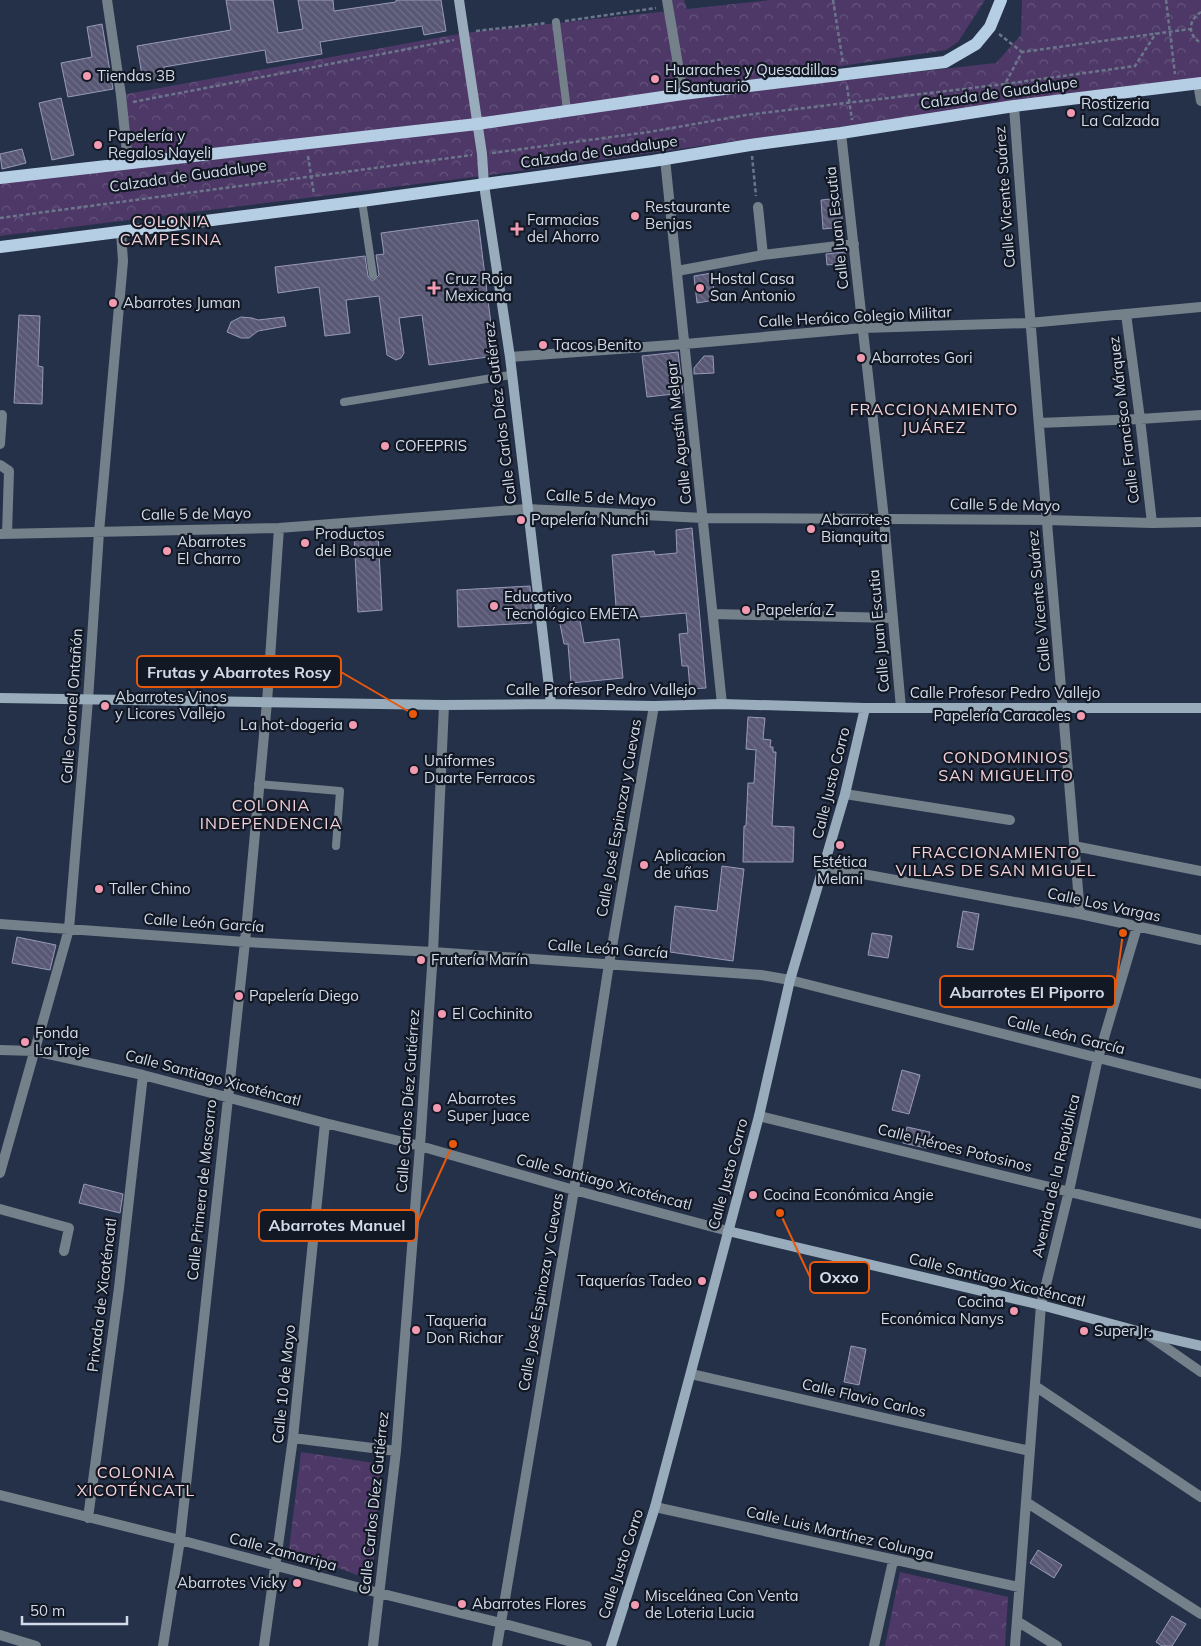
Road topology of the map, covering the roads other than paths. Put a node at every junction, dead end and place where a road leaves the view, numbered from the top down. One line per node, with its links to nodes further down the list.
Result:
1 (107, 0): 14 (street)
2 (459, 0): 11 (street, Calle Carlos Díez Gutiérrez)
3 (1001, 0): 7 (main road, Calzada de Guadalupe)
4 (668, 3): 7 (street)
5 (556, 22): 10 (lane)
6 (1200, 83): 8 (street); 9 (main road, Calzada de Guadalupe)
7 (683, 94): 10 (main road, Calzada de Guadalupe)
8 (1201, 101)
9 (1014, 106): 12 (main road, Calzada de Guadalupe); 27 (street, Calle Vicente Suárez)
10 (567, 110): 11 (main road, Calzada de Guadalupe)
11 (477, 124): 14 (main road, Calzada de Guadalupe); 16 (street, Calle Carlos Díez Gutiérrez)
12 (841, 133): 13 (main road, Calzada de Guadalupe); 20 (street, Calle Juan Escutia)
13 (665, 159): 16 (main road, Calzada de Guadalupe); 23 (street, Calle Agustín Melgar)
14 (128, 162): 15 (main road, Calzada de Guadalupe)
15 (0, 178)
16 (484, 184): 17 (main road, Calzada de Guadalupe); 30 (street, Calle Carlos Díez Gutiérrez)
17 (362, 201): 19 (main road, Calzada de Guadalupe); 24 (lane)
18 (758, 207): 22 (street)
19 (121, 232): 21 (main road, Calzada de Guadalupe); 46 (street, Calle Coronel Ontañón)
20 (854, 244): 22 (street); 28 (street, Calle Juan Escutia)
21 (0, 247)
22 (762, 255): 23 (street)
23 (677, 271): 29 (street, Calle Agustín Melgar)
24 (373, 276)
25 (1201, 307): 26 (street, Calle Heróico Colegio Militar)
26 (1126, 314): 27 (street, Calle Heróico Colegio Militar); 35 (street, Calle Francisco Márquez)
27 (1029, 323): 28 (street, Calle Heróico Colegio Militar); 36 (street, Calle Vicente Suárez)
28 (863, 328): 29 (street, Calle Heróico Colegio Militar); 41 (street, Calle Juan Escutia)
29 (685, 344): 30 (street, Calle Heróico Colegio Militar); 40 (street, Calle Agustín Melgar)
30 (510, 357): 31 (street, Calle Carlos Díez Gutiérrez)
31 (512, 375): 32 (lane); 39 (street, Calle Carlos Díez Gutiérrez)
32 (344, 402)
33 (2, 415): 37 (street)
34 (1201, 415): 35 (street)
35 (1140, 419): 36 (street); 44 (street, Calle Francisco Márquez)
36 (1039, 423): 42 (street, Calle Vicente Suárez)
37 (0, 444)
38 (0, 465): 47 (street)
39 (527, 509): 40 (street, Calle 5 de Mayo); 45 (street, Calle 5 de Mayo); 53 (street, Calle Carlos Díez Gutiérrez)
40 (703, 518): 41 (street, Calle 5 de Mayo); 48 (street, Calle Agustín Melgar)
41 (884, 518): 42 (street, Calle 5 de Mayo); 49 (street, Calle Juan Escutia)
42 (1047, 520): 44 (street, Calle 5 de Mayo); 59 (street, Calle Vicente Suárez)
43 (1201, 522): 44 (street, Calle 5 de Mayo)
44 (1152, 523)
45 (279, 528): 46 (street, Calle 5 de Mayo); 52 (street, Calle Primera de Mascorro)
46 (99, 532): 47 (street, Calle 5 de Mayo); 51 (street, Calle Coronel Ontañón)
47 (3, 534)
48 (713, 614): 49 (street); 54 (street, Calle Agustín Melgar)
49 (892, 618): 58 (street, Calle Juan Escutia)
50 (0, 698): 51 (street, Calle Profesor Pedro Vallejo)
51 (88, 700): 52 (street, Calle Profesor Pedro Vallejo); 71 (street, Calle Coronel Ontañón)
52 (266, 702): 55 (street, Calle Profesor Pedro Vallejo); 61 (street, Calle Primera de Mascorro)
53 (551, 704): 55 (street, Calle Profesor Pedro Vallejo); 56 (street, Calle Profesor Pedro Vallejo)
54 (722, 704): 56 (street, Calle Profesor Pedro Vallejo); 57 (street, Calle Profesor Pedro Vallejo)
55 (444, 705): 74 (street, Calle Carlos Díez Gutiérrez)
56 (654, 706): 75 (street, Calle José Espinoza y Cuevas)
57 (865, 708): 58 (street, Calle Profesor Pedro Vallejo); 62 (street, Calle Justo Corro)
58 (901, 708): 59 (street, Calle Profesor Pedro Vallejo)
59 (1064, 708): 60 (street, Calle Profesor Pedro Vallejo); 65 (street, Calle Vicente Suárez)
60 (1201, 708)
61 (258, 784): 64 (lane); 73 (street, Calle Primera de Mascorro)
62 (845, 794): 63 (street); 66 (street, Calle Justo Corro)
63 (1010, 820)
64 (336, 846)
65 (1074, 846): 67 (street); 68 (street, Calle Vicente Suárez)
66 (824, 867): 68 (street, Calle Los Vargas); 76 (street, Calle Justo Corro)
67 (1201, 870)
68 (1080, 914): 70 (street, Calle Los Vargas)
69 (0, 924): 71 (street, Calle León García)
70 (1137, 927): 72 (street, Calle Los Vargas); 79 (street, Avenida de la República)
71 (69, 928): 73 (street, Calle León García); 78 (street, Calle Coronel Ontañón)
72 (1201, 940)
73 (245, 942): 74 (street, Calle León García); 82 (street, Calle Primera de Mascorro)
74 (433, 952): 75 (street, Calle León García); 85 (street, Calle Carlos Díez Gutiérrez)
75 (609, 964): 76 (street, Calle León García); 87 (street, Calle José Espinoza y Cuevas)
76 (790, 980): 79 (street, Calle León García); 83 (street, Calle Justo Corro)
77 (0, 1050): 78 (street, Calle Santiago Xicoténcatl)
78 (35, 1051): 80 (street, Calle Santiago Xicoténcatl); 86 (street, Calle Coronel Ontañón)
79 (1098, 1058): 81 (street, Calle León García); 88 (street, Avenida de la República)
80 (143, 1075): 82 (street, Calle Santiago Xicoténcatl); 106 (street, Privada de Xicoténcatl)
81 (1201, 1084)
82 (228, 1097): 84 (street, Calle Santiago Xicoténcatl); 107 (street, Calle Primera de Mascorro)
83 (759, 1116): 88 (street, Calle Héroes Potosinos); 91 (street, Calle Justo Corro)
84 (326, 1123): 85 (street, Calle Santiago Xicoténcatl); 99 (street, Calle 10 de Mayo)
85 (420, 1146): 87 (street, Calle Santiago Xicoténcatl); 100 (street, Calle Carlos Díez Gutiérrez)
86 (0, 1173)
87 (574, 1190): 91 (street, Calle Santiago Xicoténcatl); 114 (street, Calle José Espinoza y Cuevas)
88 (1069, 1191): 90 (street, Calle Héroes Potosinos); 93 (street, Avenida de la República)
89 (0, 1210): 92 (street)
90 (1201, 1224)
91 (728, 1230): 93 (street, Calle Santiago Xicoténcatl); 97 (street, Calle Justo Corro)
92 (64, 1251)
93 (1041, 1305): 94 (street, Calle Santiago Xicoténcatl); 98 (street, Avenida de la República)
94 (1145, 1333): 95 (street, Calle Santiago Xicoténcatl); 96 (street)
95 (1201, 1346)
96 (1201, 1372)
97 (691, 1374): 101 (street, Calle Flavio Carlos); 105 (street, Calle Justo Corro)
98 (1035, 1386): 101 (street, Avenida de la República); 103 (street)
99 (293, 1438): 100 (street); 109 (street, Calle 10 de Mayo)
100 (396, 1451): 111 (street, Calle Carlos Díez Gutiérrez)
101 (1030, 1451): 104 (street, Avenida de la República)
102 (0, 1495): 106 (street, Calle Zamarripa)
103 (1201, 1497)
104 (1026, 1502): 110 (street, Avenida de la República); 112 (street)
105 (655, 1507): 108 (street, Calle Luis Martínez Colunga); 122 (street, Calle Justo Corro)
106 (88, 1518): 107 (street, Calle Zamarripa)
107 (180, 1540): 109 (street, Calle Zamarripa); 117 (street, Calle Primera de Mascorro)
108 (893, 1561): 110 (street, Calle Luis Martínez Colunga); 123 (street)
109 (276, 1565): 111 (street, Calle Zamarripa); 118 (street, Calle 10 de Mayo)
110 (1018, 1588): 113 (street, Avenida de la República)
111 (379, 1593): 114 (street, Calle Zamarripa); 119 (street, Calle Carlos Díez Gutiérrez)
112 (1201, 1614)
113 (1017, 1621): 124 (street, Avenida de la República); 125 (street)
114 (501, 1623): 120 (street, Calle José Espinoza y Cuevas); 121 (street, Calle Zamarripa)
115 (0, 1636): 116 (street)
116 (36, 1646)
117 (163, 1646)
118 (264, 1646)
119 (373, 1646)
120 (497, 1646)
121 (587, 1646)
122 (611, 1646)
123 (874, 1646)
124 (1015, 1646)
125 (1057, 1646)

